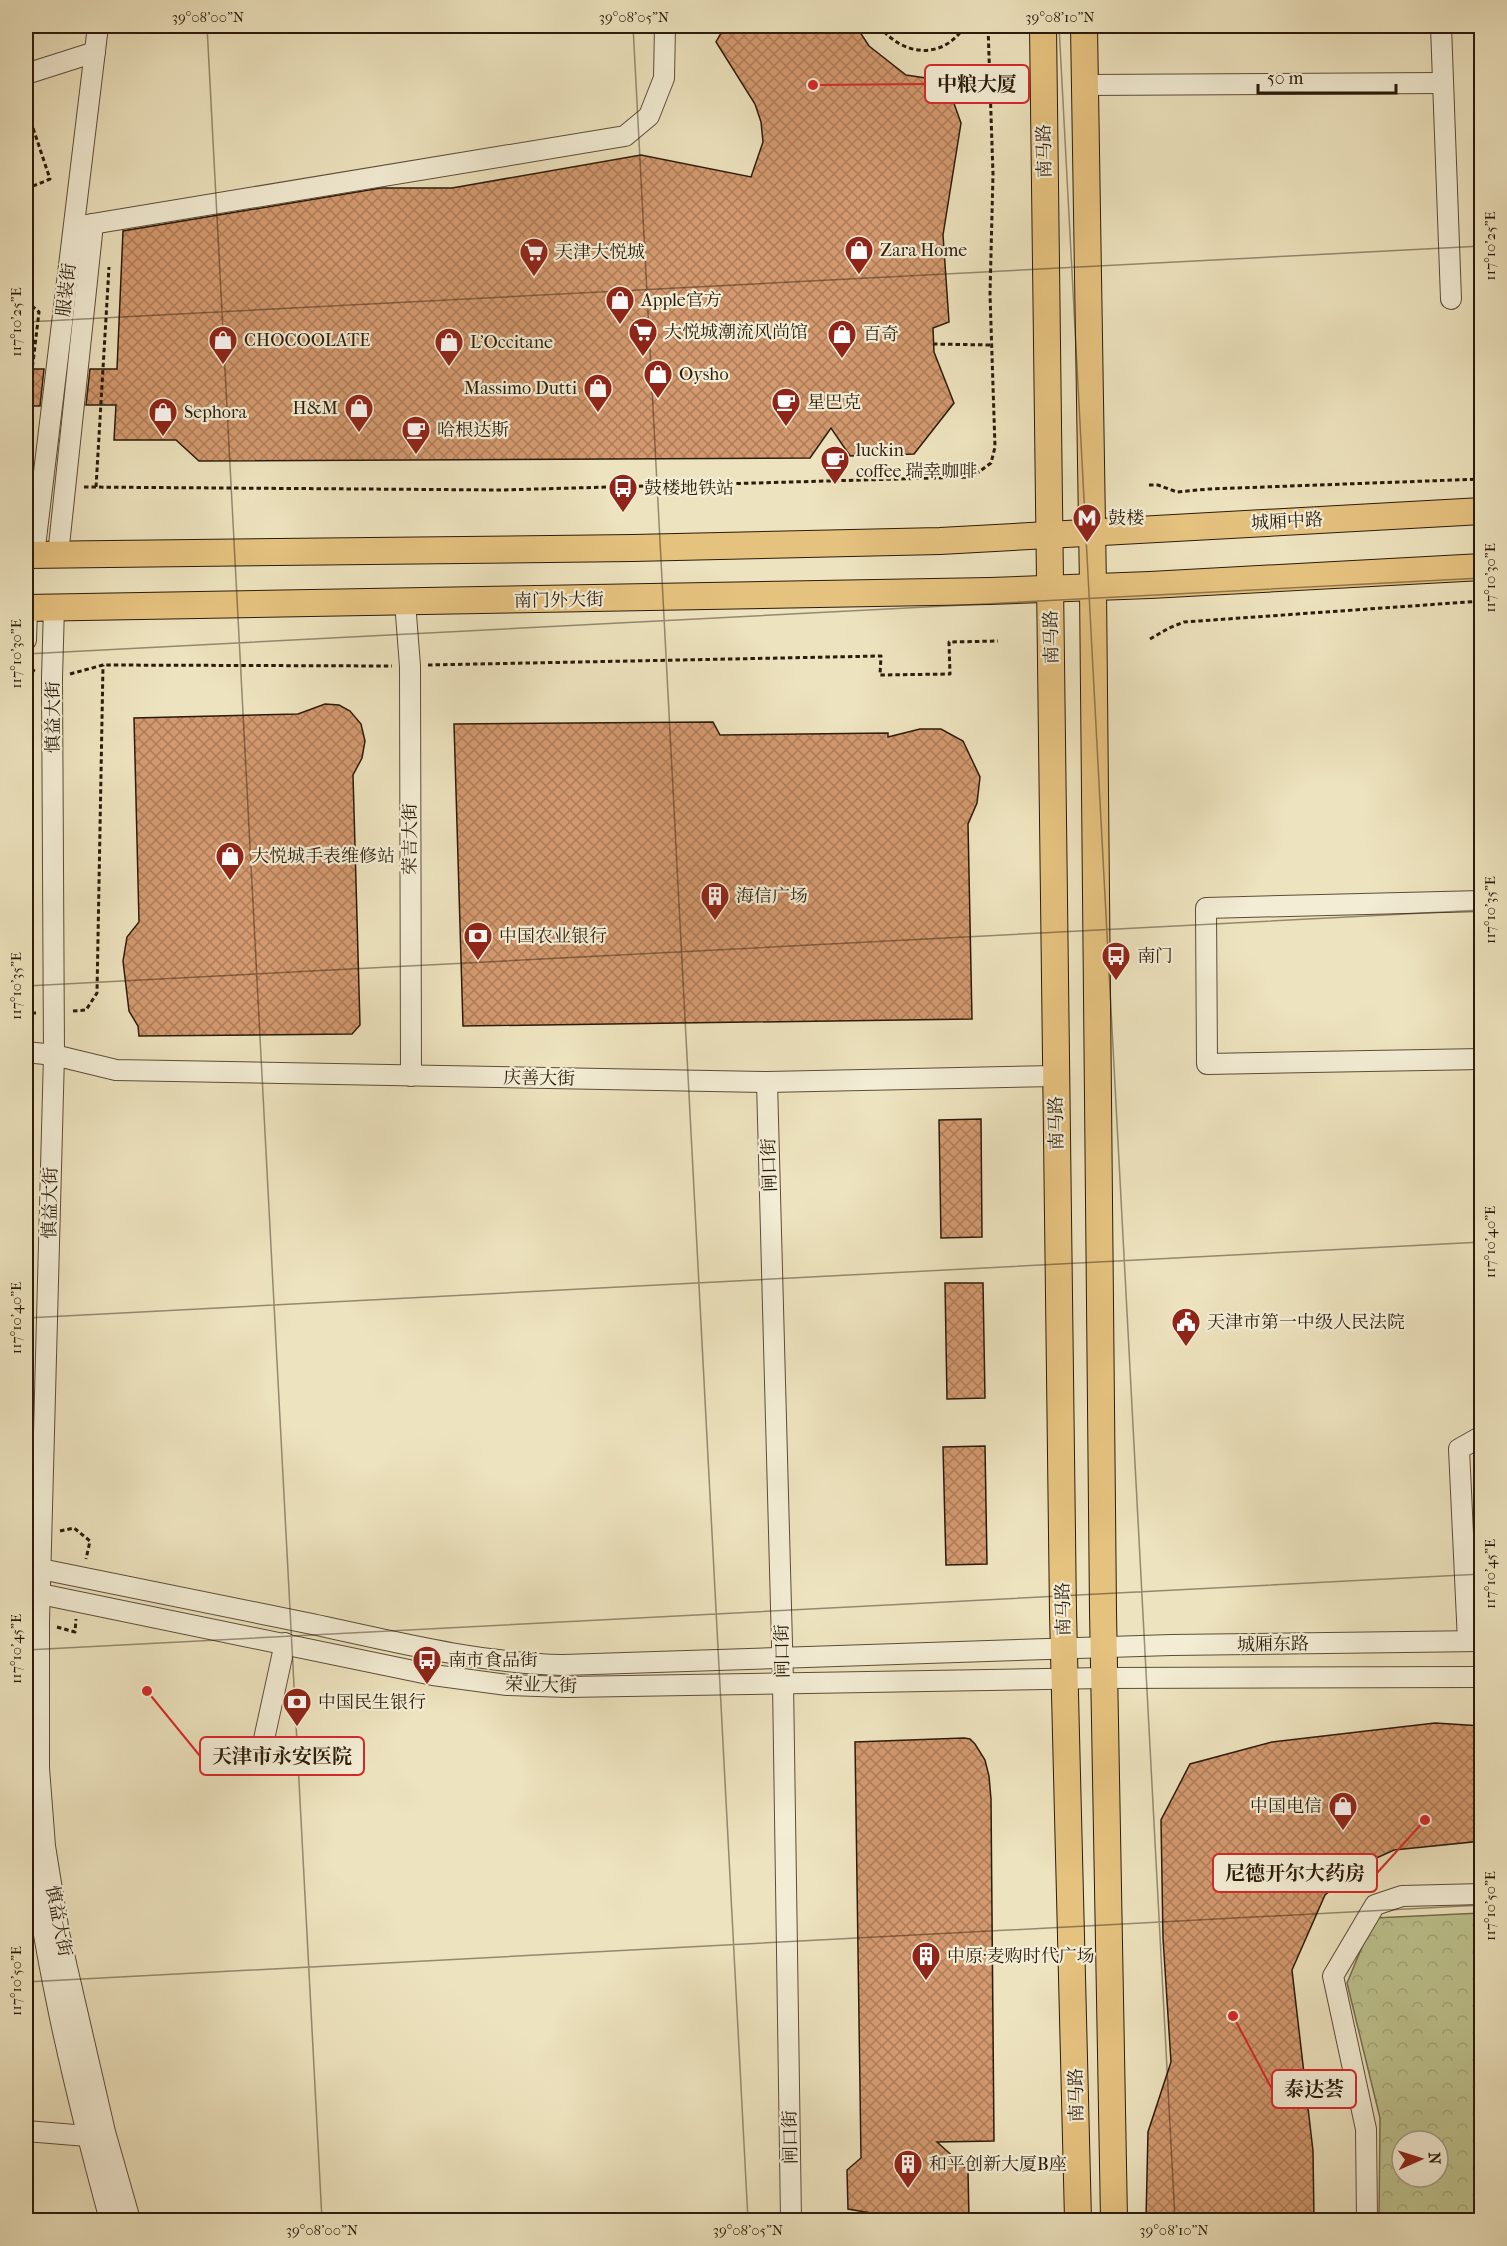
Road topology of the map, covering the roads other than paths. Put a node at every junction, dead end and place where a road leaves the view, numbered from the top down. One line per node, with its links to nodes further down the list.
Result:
1 (98, 26): 6 (street, 服装街)
2 (665, 26): 10 (street)
3 (1043, 26): 14 (main road, 南马路)
4 (1084, 26): 9 (main road, 南马路)
5 (1441, 26): 8 (street)
6 (95, 52): 7 (street); 10 (street, 服装街)
7 (26, 74)
8 (1443, 83): 9 (street); 11 (street)
9 (1085, 85): 13 (main road, 南马路)
10 (84, 226): 15 (street, 服装街); 15 (street)
11 (1450, 299)
12 (1482, 510): 13 (main road, 城厢中路)
13 (1092, 533): 14 (main road); 17 (main road, 南马路)
14 (1049, 535): 15 (main road); 18 (main road, 南马路)
15 (39, 555)
16 (1482, 567): 17 (main road)
17 (1093, 587): 18 (main road, 南门外大街); 35 (main road, 南马路)
18 (1050, 589): 19 (main road, 南门外大街); 28 (main road, 南马路)
19 (405, 602): 20 (main road, 南门外大街); 27 (street, 荣吉大街)
20 (54, 607): 21 (main road, 南门外大街); 25 (street, 慎益大街)
21 (26, 608): 22 (street)
22 (26, 640)
23 (1482, 901): 26 (street)
24 (26, 1052): 25 (street, 庆善大街)
25 (54, 1055): 27 (street, 庆善大街); 31 (street, 慎益大街)
26 (1482, 1059)
27 (411, 1076): 29 (street, 庆善大街)
28 (1055, 1076): 29 (street, 庆善大街); 36 (main road, 南马路)
29 (767, 1082): 37 (street, 闸口街)
30 (1482, 1436): 33 (street)
31 (33, 1568): 32 (street, 慎益大街); 37 (street, 荣业大街)
32 (33, 1592): 34 (street, 荣业大街); 46 (street, 慎益大街)
33 (1475, 1641): 35 (street, 城厢东路)
34 (285, 1643): 41 (street, 荣业大街); 42 (street)
35 (1103, 1647): 36 (street, 城厢东路); 39 (main road, 南马路)
36 (1064, 1648): 37 (street, 荣业大街); 40 (main road, 南马路)
37 (782, 1659): 41 (street, 闸口街)
38 (1482, 1677): 39 (street, 城厢东路)
39 (1104, 1678): 40 (street, 城厢东路); 51 (main road, 南马路)
40 (1065, 1679): 41 (street, 荣业大街); 50 (main road, 南马路)
41 (783, 1682): 49 (street, 闸口街)
42 (260, 1762)
43 (26, 1805): 46 (street, 慎益大街)
44 (1482, 1894): 52 (street)
45 (26, 2131): 46 (street)
46 (96, 2134): 47 (street, 慎益大街); 48 (street, 慎益大街)
47 (110, 2220)
48 (130, 2220)
49 (791, 2220)
50 (1078, 2220)
51 (1114, 2220)
52 (1367, 2220)

